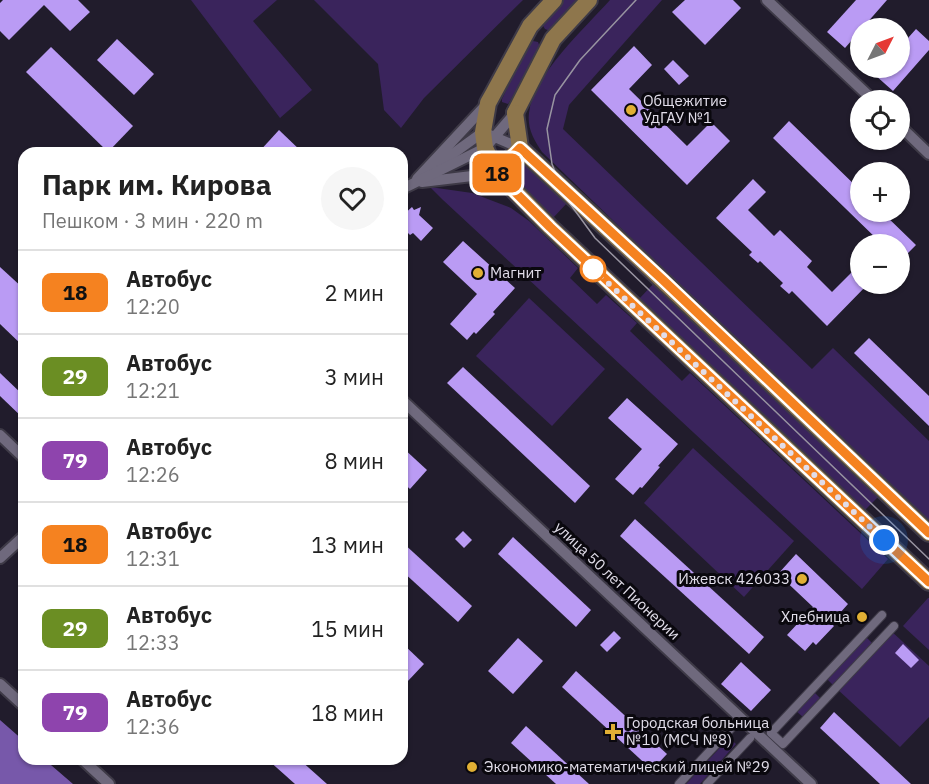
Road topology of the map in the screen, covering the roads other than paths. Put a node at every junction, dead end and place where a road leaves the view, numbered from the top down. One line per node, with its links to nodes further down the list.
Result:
1 (554, 0): 4 (main road)
2 (589, 0): 5 (main road)
3 (767, 0): 6 (street)
4 (530, 26): 5 (main road); 7 (main road)
5 (554, 39): 8 (main road)
6 (862, 90)
7 (488, 103): 8 (main road); 10 (main road); 14 (street)
8 (515, 113): 10 (street); 11 (main road)
9 (910, 136): 12 (street)
10 (488, 139): 11 (street); 13 (main road); 14 (street); 14 (street)
11 (520, 148): 13 (main road); 19 (main road)
12 (929, 154)
13 (496, 173): 14 (street); 22 (main road)
14 (412, 183): 15 (street)
15 (408, 185)
16 (408, 406): 33 (street, улица 50 лет Пионерии)
17 (0, 435): 18 (street)
18 (18, 452)
19 (929, 533)
20 (18, 542): 21 (street)
21 (0, 558)
22 (929, 582)
23 (882, 615): 24 (street)
24 (894, 626)
25 (0, 684): 26 (street)
26 (18, 700)
27 (735, 724): 31 (street)
28 (750, 738): 32 (street)
29 (88, 765): 30 (street)
30 (109, 784)
31 (679, 784)
32 (707, 784)
33 (811, 784)

